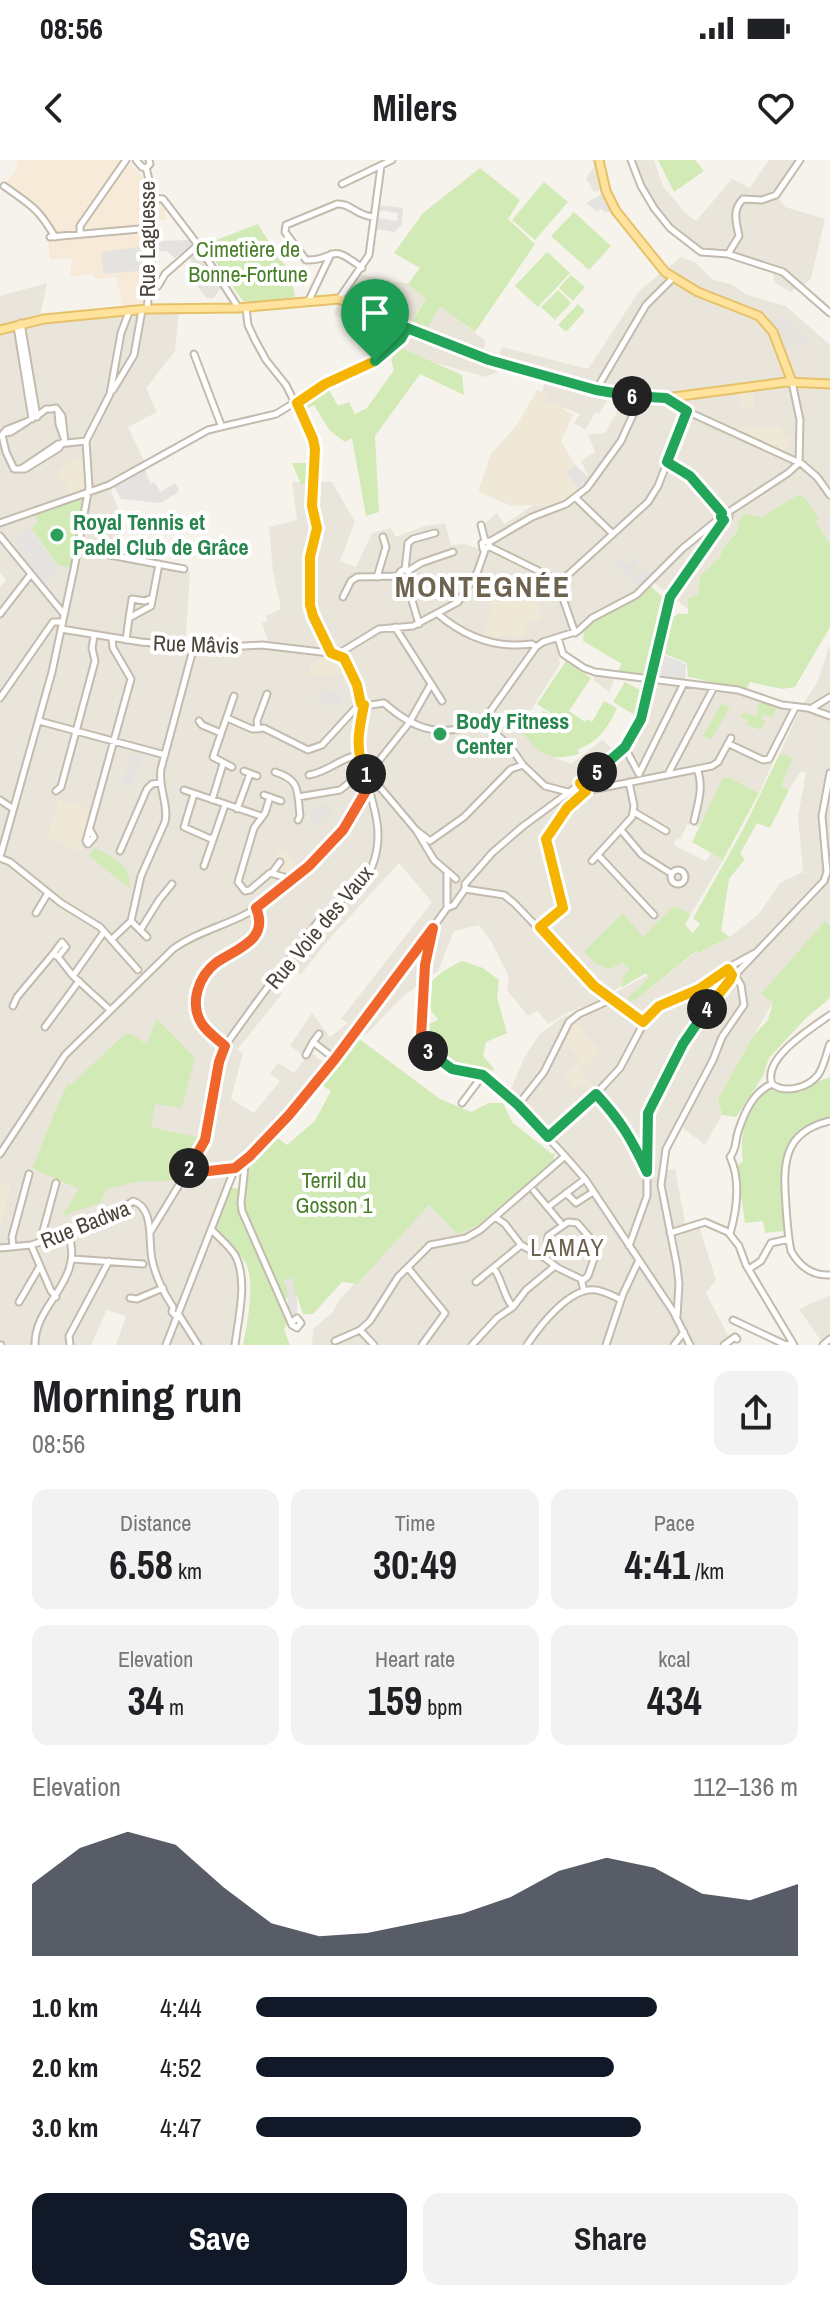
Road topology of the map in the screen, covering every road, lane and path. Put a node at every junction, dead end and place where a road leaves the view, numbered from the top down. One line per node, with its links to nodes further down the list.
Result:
1 (126, 160): 15 (street)
2 (139, 160): 9 (street)
3 (149, 160): 9 (street)
4 (392, 160): 8 (street)
5 (598, 160): 20 (main road)
6 (631, 160): 18 (street)
7 (800, 160): 18 (street)
8 (381, 166): 10 (street); 13 (street)
9 (146, 168): 12 (street, Rue Laguesse)
10 (342, 184)
11 (4, 186): 15 (street)
12 (151, 198): 14 (street, Rue Laguesse); 16 (street)
13 (374, 217): 17 (street); 19 (street)
14 (151, 228): 15 (street); 21 (street, Rue Laguesse)
15 (80, 234)
16 (198, 245): 21 (street); 24 (street)
17 (331, 253): 19 (street); 23 (street)
18 (728, 254): 27 (street)
19 (362, 268): 22 (street)
20 (673, 278): 32 (main road); 34 (street)
21 (150, 288): 25 (street, Rue Laguesse)
22 (339, 299): 23 (main road); 29 (main road)
23 (309, 300): 24 (main road)
24 (242, 308): 25 (main road); 38 (street)
25 (145, 310): 26 (main road); 35 (street, Rue Laguesse)
26 (129, 312): 28 (main road); 35 (street)
27 (830, 313)
28 (19, 324): 30 (main road); 40 (street)
29 (407, 328): 34 (main road); 38 (street)
30 (0, 330)
31 (194, 354): 41 (street)
32 (792, 382): 33 (main road); 37 (main road); 46 (street)
33 (830, 384)
34 (596, 390): 36 (main road)
35 (110, 394): 43 (street)
36 (641, 397): 37 (main road); 49 (street)
37 (673, 400): 39 (street)
38 (297, 403): 41 (street); 89 (street)
39 (687, 411): 45 (street); 46 (street)
40 (31, 419): 42 (street); 44 (street)
41 (223, 425): 47 (street)
42 (64, 441): 43 (street); 44 (street)
43 (86, 441): 47 (street)
44 (3, 453)
45 (667, 462): 50 (street); 54 (street)
46 (799, 463): 48 (street); 50 (street)
47 (88, 493): 51 (street); 58 (street)
48 (830, 495)
49 (576, 498): 54 (street); 57 (street)
50 (723, 516): 82 (street); 90 (street)
51 (0, 523)
52 (481, 525): 57 (street)
53 (435, 533): 62 (street)
54 (613, 534): 67 (street)
55 (0, 536): 63 (street)
56 (383, 537): 65 (street)
57 (487, 545): 67 (street); 77 (street)
58 (78, 549): 60 (street); 75 (street)
59 (453, 552): 62 (street)
60 (159, 564): 61 (street); 69 (street)
61 (184, 569)
62 (406, 571): 64 (street); 66 (street)
63 (31, 574): 72 (street); 76 (street)
64 (399, 576): 65 (street); 66 (street)
65 (377, 577): 68 (street)
66 (406, 580): 80 (street)
67 (558, 584): 82 (street)
68 (343, 597)
69 (153, 598): 70 (street); 73 (street)
70 (145, 601): 71 (street); 73 (street)
71 (131, 606): 74 (street); 78 (street)
72 (56, 607): 75 (street); 79 (street)
73 (145, 609): 74 (street)
74 (138, 612): 78 (street)
75 (63, 613): 79 (street)
76 (0, 614)
77 (438, 614): 80 (street); 88 (street)
78 (129, 618): 86 (street)
79 (60, 624): 83 (street, Rue Mâvis); 97 (street); 104 (street)
80 (419, 624): 81 (street)
81 (395, 627): 89 (street); 92 (street)
82 (575, 633): 84 (street)
83 (94, 636): 85 (street, Rue Mâvis); 109 (street)
84 (558, 638): 88 (street); 90 (street)
85 (112, 639): 86 (street, Rue Mâvis); 111 (street)
86 (126, 640): 87 (street, Rue Mâvis)
87 (194, 646): 89 (street, Rue Mâvis); 113 (street)
88 (536, 647): 107 (street)
89 (335, 654): 99 (street)
90 (651, 679): 91 (street); 112 (street)
91 (684, 683): 93 (street); 127 (street)
92 (431, 684): 98 (street); 106 (street)
93 (714, 687): 100 (street); 115 (street)
94 (267, 694): 108 (street)
95 (234, 696): 103 (street)
96 (830, 697): 101 (street)
97 (0, 698)
98 (442, 701)
99 (362, 706): 106 (street); 108 (street); 114 (street)
100 (797, 708): 101 (street); 119 (street)
101 (812, 709): 102 (street)
102 (830, 716)
103 (227, 718): 108 (street); 110 (street)
104 (39, 721): 109 (street); 144 (street)
105 (199, 721): 110 (street)
106 (409, 723): 107 (street); 123 (street)
107 (482, 723): 117 (street)
108 (258, 729)
109 (76, 731): 111 (street); 134 (street)
110 (221, 733): 116 (street)
111 (114, 742): 113 (street); 150 (street)
112 (625, 747): 127 (street); 131 (street)
113 (165, 755): 130 (street)
114 (358, 755): 123 (street, Rue Voie des Vaux); 125 (street)
115 (674, 762): 121 (street); 124 (street)
116 (223, 764): 118 (street); 140 (street)
117 (523, 765): 136 (street); 151 (street)
118 (232, 767)
119 (697, 769): 121 (street); 149 (street)
120 (275, 772): 138 (street)
121 (681, 772): 124 (street)
122 (830, 773): 163 (street)
123 (366, 774): 128 (street); 132 (street, Rue Voie des Vaux); 138 (street)
124 (668, 774): 127 (street)
125 (309, 775)
126 (257, 776): 145 (street)
127 (639, 776): 129 (street)
128 (375, 781): 132 (street); 151 (street)
129 (629, 782): 135 (street); 146 (street)
130 (160, 783): 155 (street); 175 (street)
131 (580, 783): 135 (street); 136 (street)
132 (369, 786): 164 (street); 195 (street, Rue Voie des Vaux)
133 (184, 790): 137 (street)
134 (56, 791)
135 (586, 791): 142 (street)
136 (566, 793): 142 (street); 169 (street)
137 (194, 794): 140 (street); 154 (street)
138 (298, 797): 148 (street)
139 (0, 800): 144 (street)
140 (212, 800): 143 (street)
141 (281, 801): 147 (street)
142 (572, 804): 177 (street)
143 (225, 805): 145 (street); 154 (street)
144 (12, 808): 157 (street)
145 (237, 809): 147 (street)
146 (634, 812): 152 (street); 153 (street)
147 (261, 816): 162 (street)
148 (298, 820)
149 (694, 821)
150 (90, 830)
151 (416, 830): 161 (street)
152 (621, 830): 156 (street); 166 (street)
153 (666, 831)
154 (213, 837): 160 (street)
155 (120, 851)
156 (598, 855): 158 (street); 174 (street)
157 (0, 858): 170 (street)
158 (592, 861)
159 (280, 862): 162 (street)
160 (204, 866)
161 (447, 872): 165 (street); 167 (street)
162 (272, 873): 164 (street)
163 (828, 873): 183 (street)
164 (291, 879): 171 (street)
165 (456, 879): 167 (street); 169 (street)
166 (686, 882)
167 (448, 883): 172 (street)
168 (172, 884): 178 (street)
169 (467, 888): 172 (street); 177 (street)
170 (48, 893): 173 (street); 179 (street)
171 (256, 908): 188 (street); 195 (street)
172 (447, 908): 176 (street)
173 (36, 913)
174 (654, 915)
175 (131, 921): 178 (street); 181 (street)
176 (434, 926): 197 (street); 198 (street)
177 (540, 927): 186 (street)
178 (141, 929): 180 (street)
179 (104, 932): 181 (street); 184 (street)
180 (147, 937)
181 (111, 940): 182 (street)
182 (138, 970)
183 (734, 971): 190 (street); 206 (street); 217 (street)
184 (73, 976): 185 (street); 187 (street)
185 (79, 981): 188 (street); 191 (street)
186 (610, 1000): 190 (street); 202 (street)
187 (13, 1006)
188 (110, 1010): 207 (street)
189 (830, 1015): 199 (street)
190 (643, 1022): 200 (street)
191 (45, 1027)
192 (319, 1034): 193 (street)
193 (313, 1042): 196 (street); 197 (street)
194 (830, 1044): 199 (street)
195 (225, 1046): 210 (street, Rue Voie des Vaux)
196 (306, 1055)
197 (335, 1059): 208 (street)
198 (483, 1075): 201 (street); 202 (street)
199 (772, 1084): 228 (street)
200 (596, 1094): 204 (street); 205 (street)
201 (462, 1103)
202 (518, 1105): 204 (street)
203 (830, 1121): 229 (street)
204 (548, 1137): 209 (street)
205 (638, 1153): 206 (street); 211 (street)
206 (647, 1153): 211 (street)
207 (0, 1154)
208 (250, 1156): 213 (street); 213 (street)
209 (565, 1156): 214 (street); 222 (street)
210 (188, 1169): 213 (street); 225 (street, Rue Voie des Vaux)
211 (647, 1172): 216 (street)
212 (29, 1174): 234 (street)
213 (239, 1174): 224 (street); 259 (street)
214 (585, 1179): 219 (street); 220 (street)
215 (56, 1183): 230 (street)
216 (648, 1184): 217 (street); 233 (street)
217 (661, 1185): 227 (street)
218 (534, 1191): 221 (street)
219 (593, 1191): 220 (street); 233 (street)
220 (566, 1193): 221 (street)
221 (548, 1207): 223 (street)
222 (495, 1217): 232 (street); 243 (street)
223 (560, 1222)
224 (210, 1229): 256 (street); 270 (street)
225 (151, 1231): 226 (street, Rue Badwa); 249 (street)
226 (68, 1233): 230 (street, Rue Badwa); 237 (street)
227 (670, 1233): 228 (street); 257 (street)
228 (730, 1234): 245 (street)
229 (789, 1239): 245 (street); 246 (street)
230 (45, 1241): 231 (street, Rue Badwa)
231 (31, 1245): 234 (street, Rue Badwa); 241 (street)
232 (521, 1245): 236 (street); 244 (street)
233 (629, 1246): 238 (street)
234 (13, 1247): 235 (street, Rue Badwa)
235 (0, 1248)
236 (545, 1258): 242 (street); 247 (street)
237 (72, 1259): 239 (street); 251 (street)
238 (639, 1260): 253 (street); 257 (street)
239 (109, 1261): 240 (street); 267 (street)
240 (143, 1264)
241 (40, 1266): 251 (street); 254 (street)
242 (555, 1266): 247 (street); 255 (street)
243 (408, 1268): 260 (street); 272 (street)
244 (494, 1269): 248 (street); 255 (street)
245 (749, 1269): 265 (street)
246 (830, 1275)
247 (582, 1281): 250 (street)
248 (476, 1282)
249 (163, 1288): 252 (street); 256 (street)
250 (584, 1291): 253 (street); 274 (street)
251 (56, 1297): 266 (street)
252 (130, 1298)
253 (620, 1299): 275 (street)
254 (19, 1302)
255 (513, 1307): 273 (street)
256 (178, 1309): 268 (street); 269 (street)
257 (676, 1317): 261 (street)
258 (733, 1320): 265 (street)
259 (291, 1322)
260 (360, 1330): 264 (street); 271 (street)
261 (684, 1332): 276 (street); 277 (street)
262 (737, 1339): 278 (street)
263 (830, 1339): 279 (street)
264 (335, 1341)
265 (793, 1344)
266 (35, 1345)
267 (70, 1345)
268 (166, 1345)
269 (198, 1345)
270 (235, 1345)
271 (374, 1345)
272 (422, 1345)
273 (472, 1345)
274 (527, 1345)
275 (606, 1345)
276 (674, 1345)
277 (690, 1345)
278 (724, 1345)
279 (823, 1345)

